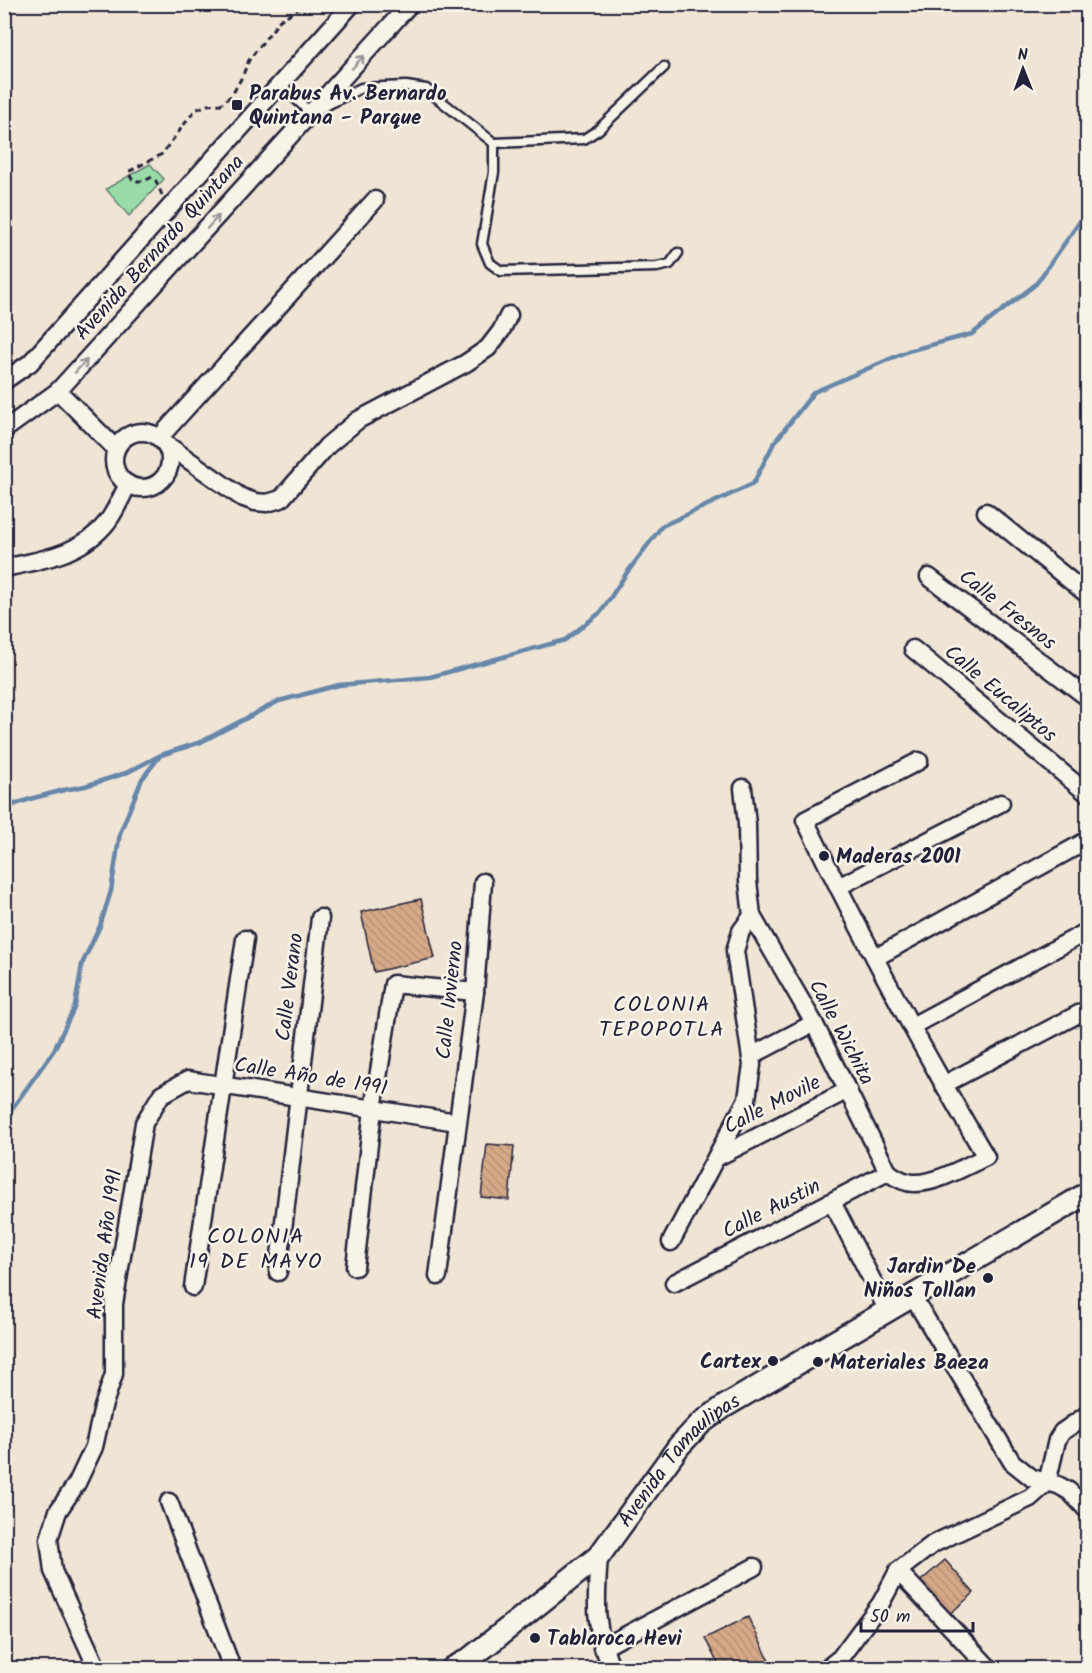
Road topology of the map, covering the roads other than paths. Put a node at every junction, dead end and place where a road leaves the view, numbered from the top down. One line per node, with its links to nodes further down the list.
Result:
1 (352, 4): 4 (street, Avenida Bernardo Quintana)
2 (410, 4): 5 (street, Avenida Bernardo Quintana, one-way to 2)
3 (664, 67): 6 (lane)
4 (281, 85): 5 (lane); 10 (street, Avenida Bernardo Quintana)
5 (311, 113): 6 (lane); 11 (street, Avenida Bernardo Quintana, one-way to 5)
6 (494, 143): 8 (lane)
7 (375, 200): 13 (street)
8 (678, 254)
9 (509, 315): 13 (street)
10 (4, 381)
11 (58, 392): 12 (street, Avenida Bernardo Quintana); 14 (street)
12 (4, 430)
13 (161, 440): 14 (street); 15 (street)
14 (116, 449): 15 (street)
15 (129, 484): 17 (street)
16 (986, 512): 19 (street)
17 (4, 568)
18 (929, 577): 21 (street, Calle Fresnos)
19 (1088, 595)
20 (913, 649): 24 (street, Calle Eucaliptos)
21 (1088, 698)
22 (919, 761): 28 (street)
23 (742, 788): 29 (street)
24 (1088, 794)
25 (1001, 803): 28 (street)
26 (1088, 840): 33 (street)
27 (483, 882): 34 (street, Calle Invierno)
28 (838, 887): 33 (street)
29 (752, 916): 36 (street, Calle Wichita); 38 (street)
30 (320, 918): 43 (street, Calle Verano)
31 (1088, 931): 37 (street)
32 (245, 939): 39 (street)
33 (875, 958): 37 (street)
34 (475, 992): 44 (street); 45 (street, Calle Invierno)
35 (1088, 1009): 40 (street)
36 (814, 1023): 38 (street); 41 (street, Calle Wichita)
37 (912, 1026): 40 (street)
38 (751, 1056): 46 (street)
39 (224, 1085): 42 (street, Calle Año de 1991); 43 (street, Calle Año de 1991); 55 (street)
40 (943, 1085): 47 (street)
41 (848, 1090): 46 (street, Calle Movile); 47 (street, Calle Wichita)
42 (161, 1095): 66 (street, Avenida Año 1991)
43 (299, 1097): 44 (street, Calle Año de 1991); 52 (street, Calle Verano)
44 (373, 1109): 45 (street, Calle Año de 1991); 51 (street)
45 (457, 1122): 53 (street, Calle Invierno)
46 (716, 1158): 50 (street)
47 (888, 1172): 49 (street, Calle Austin)
48 (1088, 1193): 56 (street, Avenida Tamaulipas)
49 (832, 1202): 54 (street, Calle Austin); 57 (street)
50 (671, 1242)
51 (355, 1267)
52 (278, 1272)
53 (438, 1276)
54 (674, 1283)
55 (193, 1287)
56 (913, 1296): 57 (street, Avenida Tamaulipas); 59 (street)
57 (888, 1311): 62 (street, Avenida Tamaulipas)
58 (1088, 1414): 59 (street)
59 (1047, 1483): 61 (street); 64 (street)
60 (169, 1502): 67 (street)
61 (1088, 1511)
62 (599, 1556): 65 (street); 68 (street, Avenida Tamaulipas)
63 (754, 1567): 65 (street)
64 (898, 1571): 70 (street); 71 (street)
65 (602, 1648): 69 (street)
66 (97, 1668)
67 (231, 1668)
68 (453, 1668)
69 (612, 1668)
70 (827, 1668)
71 (989, 1668)

